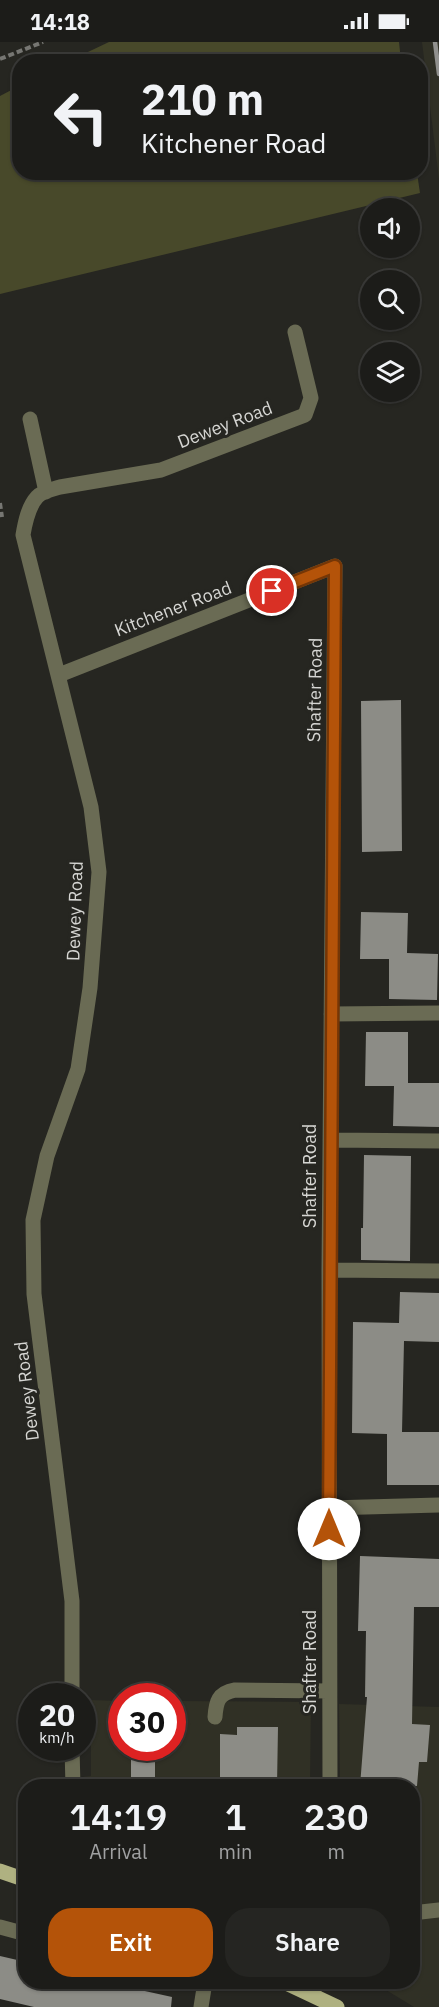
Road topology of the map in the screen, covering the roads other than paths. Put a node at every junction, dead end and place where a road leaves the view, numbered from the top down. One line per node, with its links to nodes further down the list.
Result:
1 (295, 332): 3 (street, Dewey Road)
2 (30, 419): 3 (street)
3 (46, 492): 5 (street, Dewey Road)
4 (335, 566): 5 (street, Kitchener Road); 7 (street, Shafter Road)
5 (59, 675): 14 (street, Dewey Road)
6 (439, 1013): 7 (street)
7 (331, 1014): 8 (street, Shafter Road)
8 (330, 1140): 9 (street); 10 (street, Shafter Road)
9 (439, 1141)
10 (329, 1270): 11 (street); 13 (street, Shafter Road)
11 (439, 1271)
12 (439, 1505): 13 (street)
13 (329, 1508): 15 (street, Shafter Road)
14 (72, 1683)
15 (329, 1691): 16 (street); 19 (street, Shafter Road)
16 (215, 1717)
17 (72, 1761): 18 (street)
18 (73, 1779)
19 (330, 1779)
20 (0, 1871): 21 (main road)
21 (18, 1877)
22 (439, 1910): 23 (street)
23 (420, 1912)
24 (0, 1927): 25 (street)
25 (18, 1932)
26 (202, 1989): 28 (street)
27 (315, 1989): 29 (main road)
28 (201, 2007)
29 (337, 2007)

